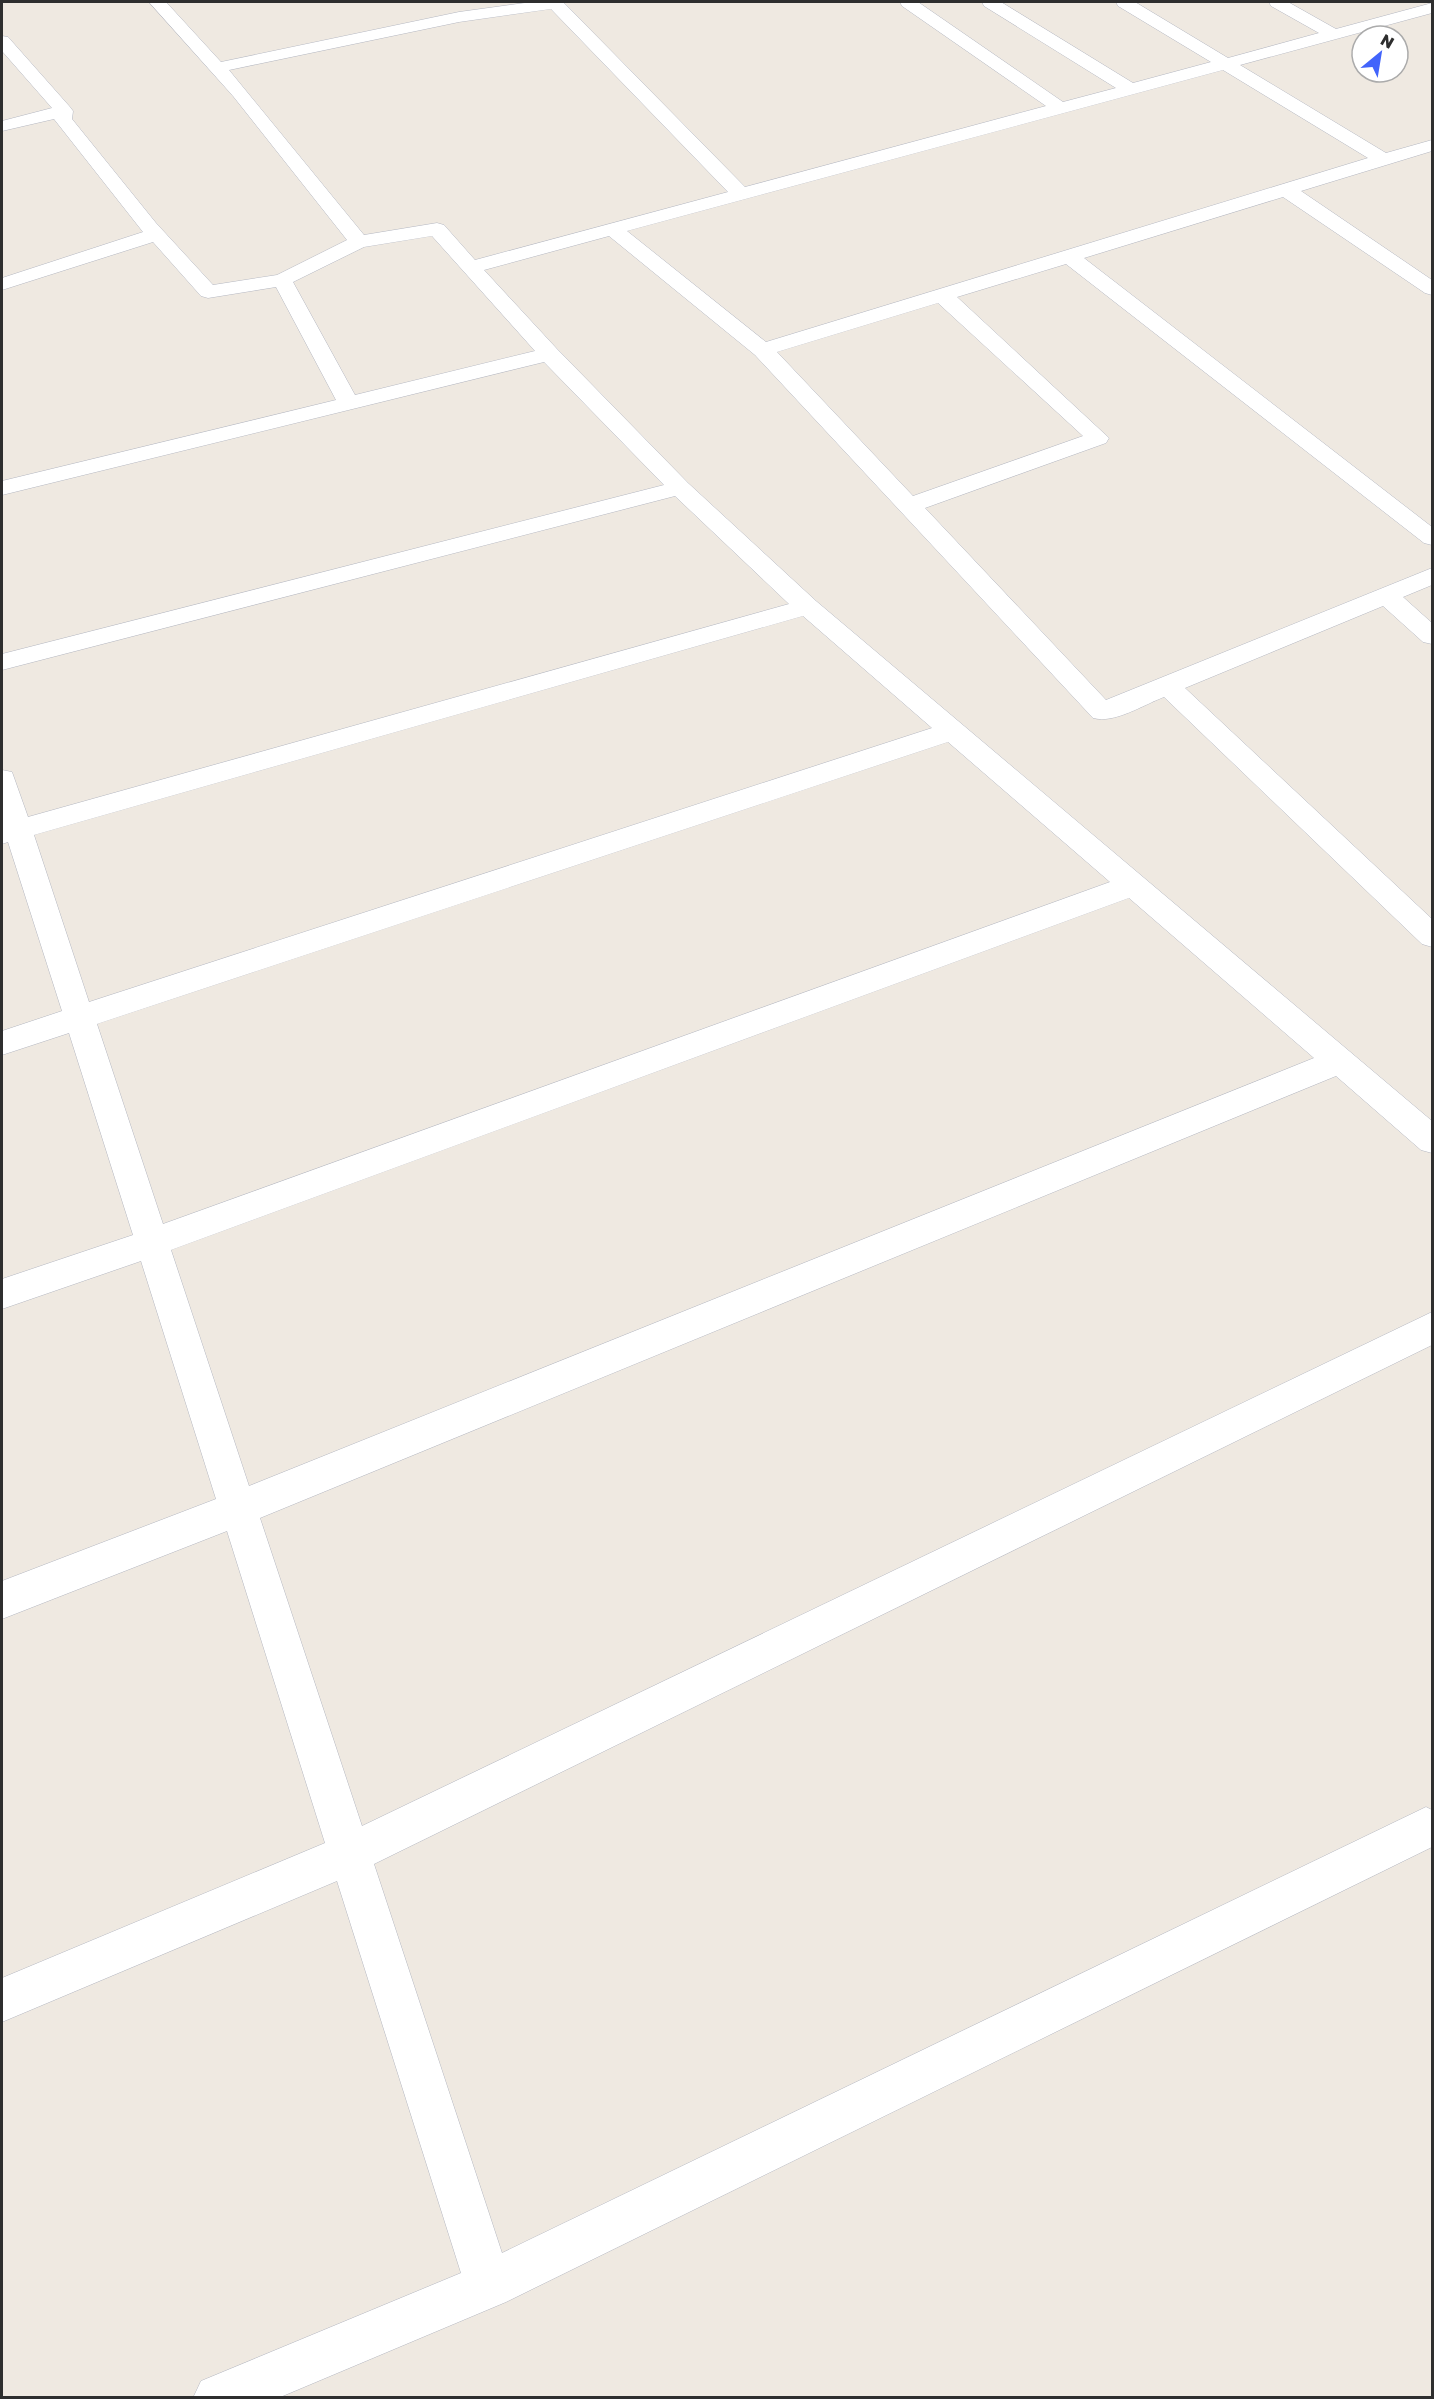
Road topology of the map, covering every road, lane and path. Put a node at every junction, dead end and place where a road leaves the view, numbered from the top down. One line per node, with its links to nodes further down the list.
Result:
1 (555, 2): 11 (street); 19 (street)
2 (908, 2): 13 (street)
3 (990, 2): 12 (street)
4 (1124, 2): 10 (street)
5 (1277, 2): 8 (street)
6 (166, 4): 11 (street)
7 (1432, 8): 8 (street)
8 (1333, 34): 10 (street)
9 (2, 41): 14 (street)
10 (1227, 63): 12 (street); 17 (street)
11 (216, 68): 22 (street)
12 (1130, 89): 13 (street)
13 (1060, 108): 19 (street)
14 (64, 111): 15 (street); 21 (street)
15 (2, 126)
16 (1432, 145): 17 (street)
17 (1384, 160): 18 (street)
18 (1286, 190): 23 (street); 27 (street)
19 (741, 194): 20 (street)
20 (613, 229): 24 (street); 29 (street)
21 (157, 234): 25 (street); 26 (street)
22 (359, 242): 24 (street); 25 (street)
23 (1069, 256): 28 (street); 35 (street)
24 (471, 267): 30 (street)
25 (282, 280): 31 (street)
26 (2, 284)
27 (1432, 289)
28 (942, 295): 29 (street); 34 (street)
29 (763, 350): 34 (street)
30 (549, 354): 31 (street); 33 (street)
31 (348, 403): 32 (street)
32 (2, 488)
33 (680, 488): 38 (street); 40 (street)
34 (909, 506): 41 (street)
35 (1432, 538)
36 (1432, 576): 37 (street)
37 (1386, 595): 39 (street); 41 (street)
38 (807, 607): 42 (street); 44 (street)
39 (1432, 636)
40 (2, 662)
41 (1167, 685): 46 (street)
42 (953, 731): 45 (street); 47 (street)
43 (2, 779): 44 (street)
44 (10, 831): 47 (street)
45 (1132, 885): 49 (street); 51 (street)
46 (1432, 936)
47 (79, 1019): 48 (street); 51 (street)
48 (2, 1043)
49 (1340, 1061): 50 (street); 54 (street)
50 (1432, 1140)
51 (151, 1243): 52 (street); 54 (street)
52 (2, 1294)
53 (1432, 1328): 57 (street)
54 (238, 1509): 55 (street); 57 (street)
55 (2, 1600)
56 (1426, 1828): 59 (street)
57 (350, 1854): 58 (street); 59 (street)
58 (2, 2000)
59 (489, 2285): 60 (street)
60 (218, 2397)

